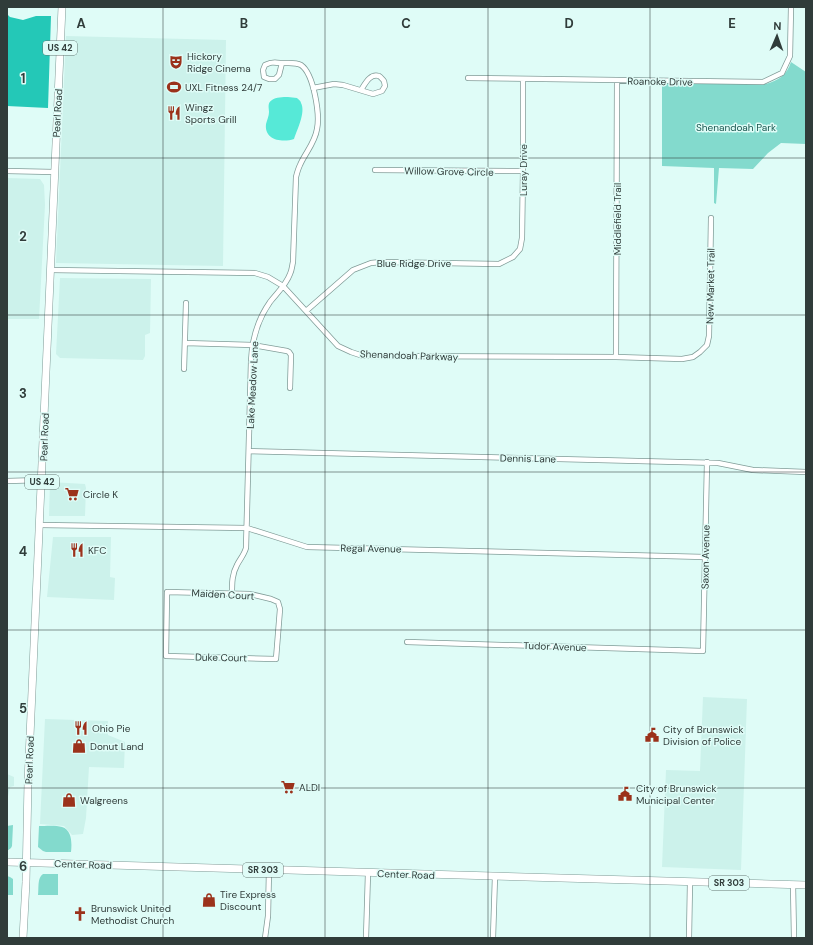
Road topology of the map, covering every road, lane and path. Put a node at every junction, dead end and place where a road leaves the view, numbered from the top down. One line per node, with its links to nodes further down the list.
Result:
1 (62, 7): 12 (main road, Pearl Road / US 42)
2 (791, 7): 6 (street, Roanoke Drive)
3 (282, 63): 3 (street, Lake Meadow Lane); 7 (street, Lake Meadow Lane)
4 (468, 78): 5 (street, Roanoke Drive)
5 (523, 79): 6 (street, Roanoke Drive); 11 (street, Luray Drive)
6 (617, 80): 22 (street, Middlefield Trail)
7 (313, 88): 8 (street); 16 (street, Lake Meadow Lane)
8 (361, 90): 8 (street)
9 (375, 170): 11 (street, Willow Grove Circle)
10 (7, 171): 12 (street)
11 (523, 171): 14 (street, Luray Drive)
12 (54, 172): 15 (main road, Pearl Road / US 42)
13 (710, 218): 21 (street, New Market Trail)
14 (513, 257): 18 (street, Blue Ridge Drive)
15 (51, 270): 16 (street, Shenandoah Parkway); 28 (main road, Pearl Road / US 42)
16 (283, 286): 18 (street, Shenandoah Parkway); 20 (street, Lake Meadow Lane)
17 (186, 303): 19 (street)
18 (306, 311): 22 (street, Shenandoah Parkway)
19 (185, 343): 20 (street); 23 (street)
20 (253, 345): 24 (street); 25 (street, Lake Meadow Lane)
21 (700, 352): 22 (street, Shenandoah Parkway)
22 (616, 357)
23 (184, 369)
24 (290, 388)
25 (249, 451): 26 (street, Dennis Lane); 31 (street, Lake Meadow Lane)
26 (707, 462): 27 (street, Dennis Lane); 32 (street, Saxon Avenue)
27 (806, 472)
28 (42, 480): 29 (street); 30 (main road, Pearl Road / US 42)
29 (7, 481)
30 (40, 525): 31 (street, Regal Avenue); 39 (main road, Pearl Road / US 42)
31 (247, 528): 32 (street, Regal Avenue); 33 (street, Lake Meadow Lane)
32 (705, 557): 35 (street, Saxon Avenue)
33 (232, 593): 36 (street, Maiden Court); 37 (street, Maiden Court)
34 (407, 642): 35 (street, Tudor Avenue)
35 (703, 651)
36 (166, 656): 37 (street, Duke Court)
37 (276, 658)
38 (7, 862): 39 (main road, Center Road / SR 303)
39 (26, 862): 40 (main road, Center Road / SR 303); 46 (main road, Pearl Road / US 42)
40 (269, 870): 41 (main road, Center Road / SR 303); 47 (street)
41 (368, 873): 42 (main road, Center Road / SR 303); 48 (street)
42 (495, 876): 43 (main road, Center Road / SR 303); 49 (street)
43 (690, 882): 44 (main road, Center Road / SR 303); 50 (street)
44 (793, 884): 45 (main road, Center Road / SR 303); 51 (street)
45 (806, 885)
46 (23, 938)
47 (265, 938)
48 (366, 938)
49 (493, 938)
50 (689, 938)
51 (794, 938)

